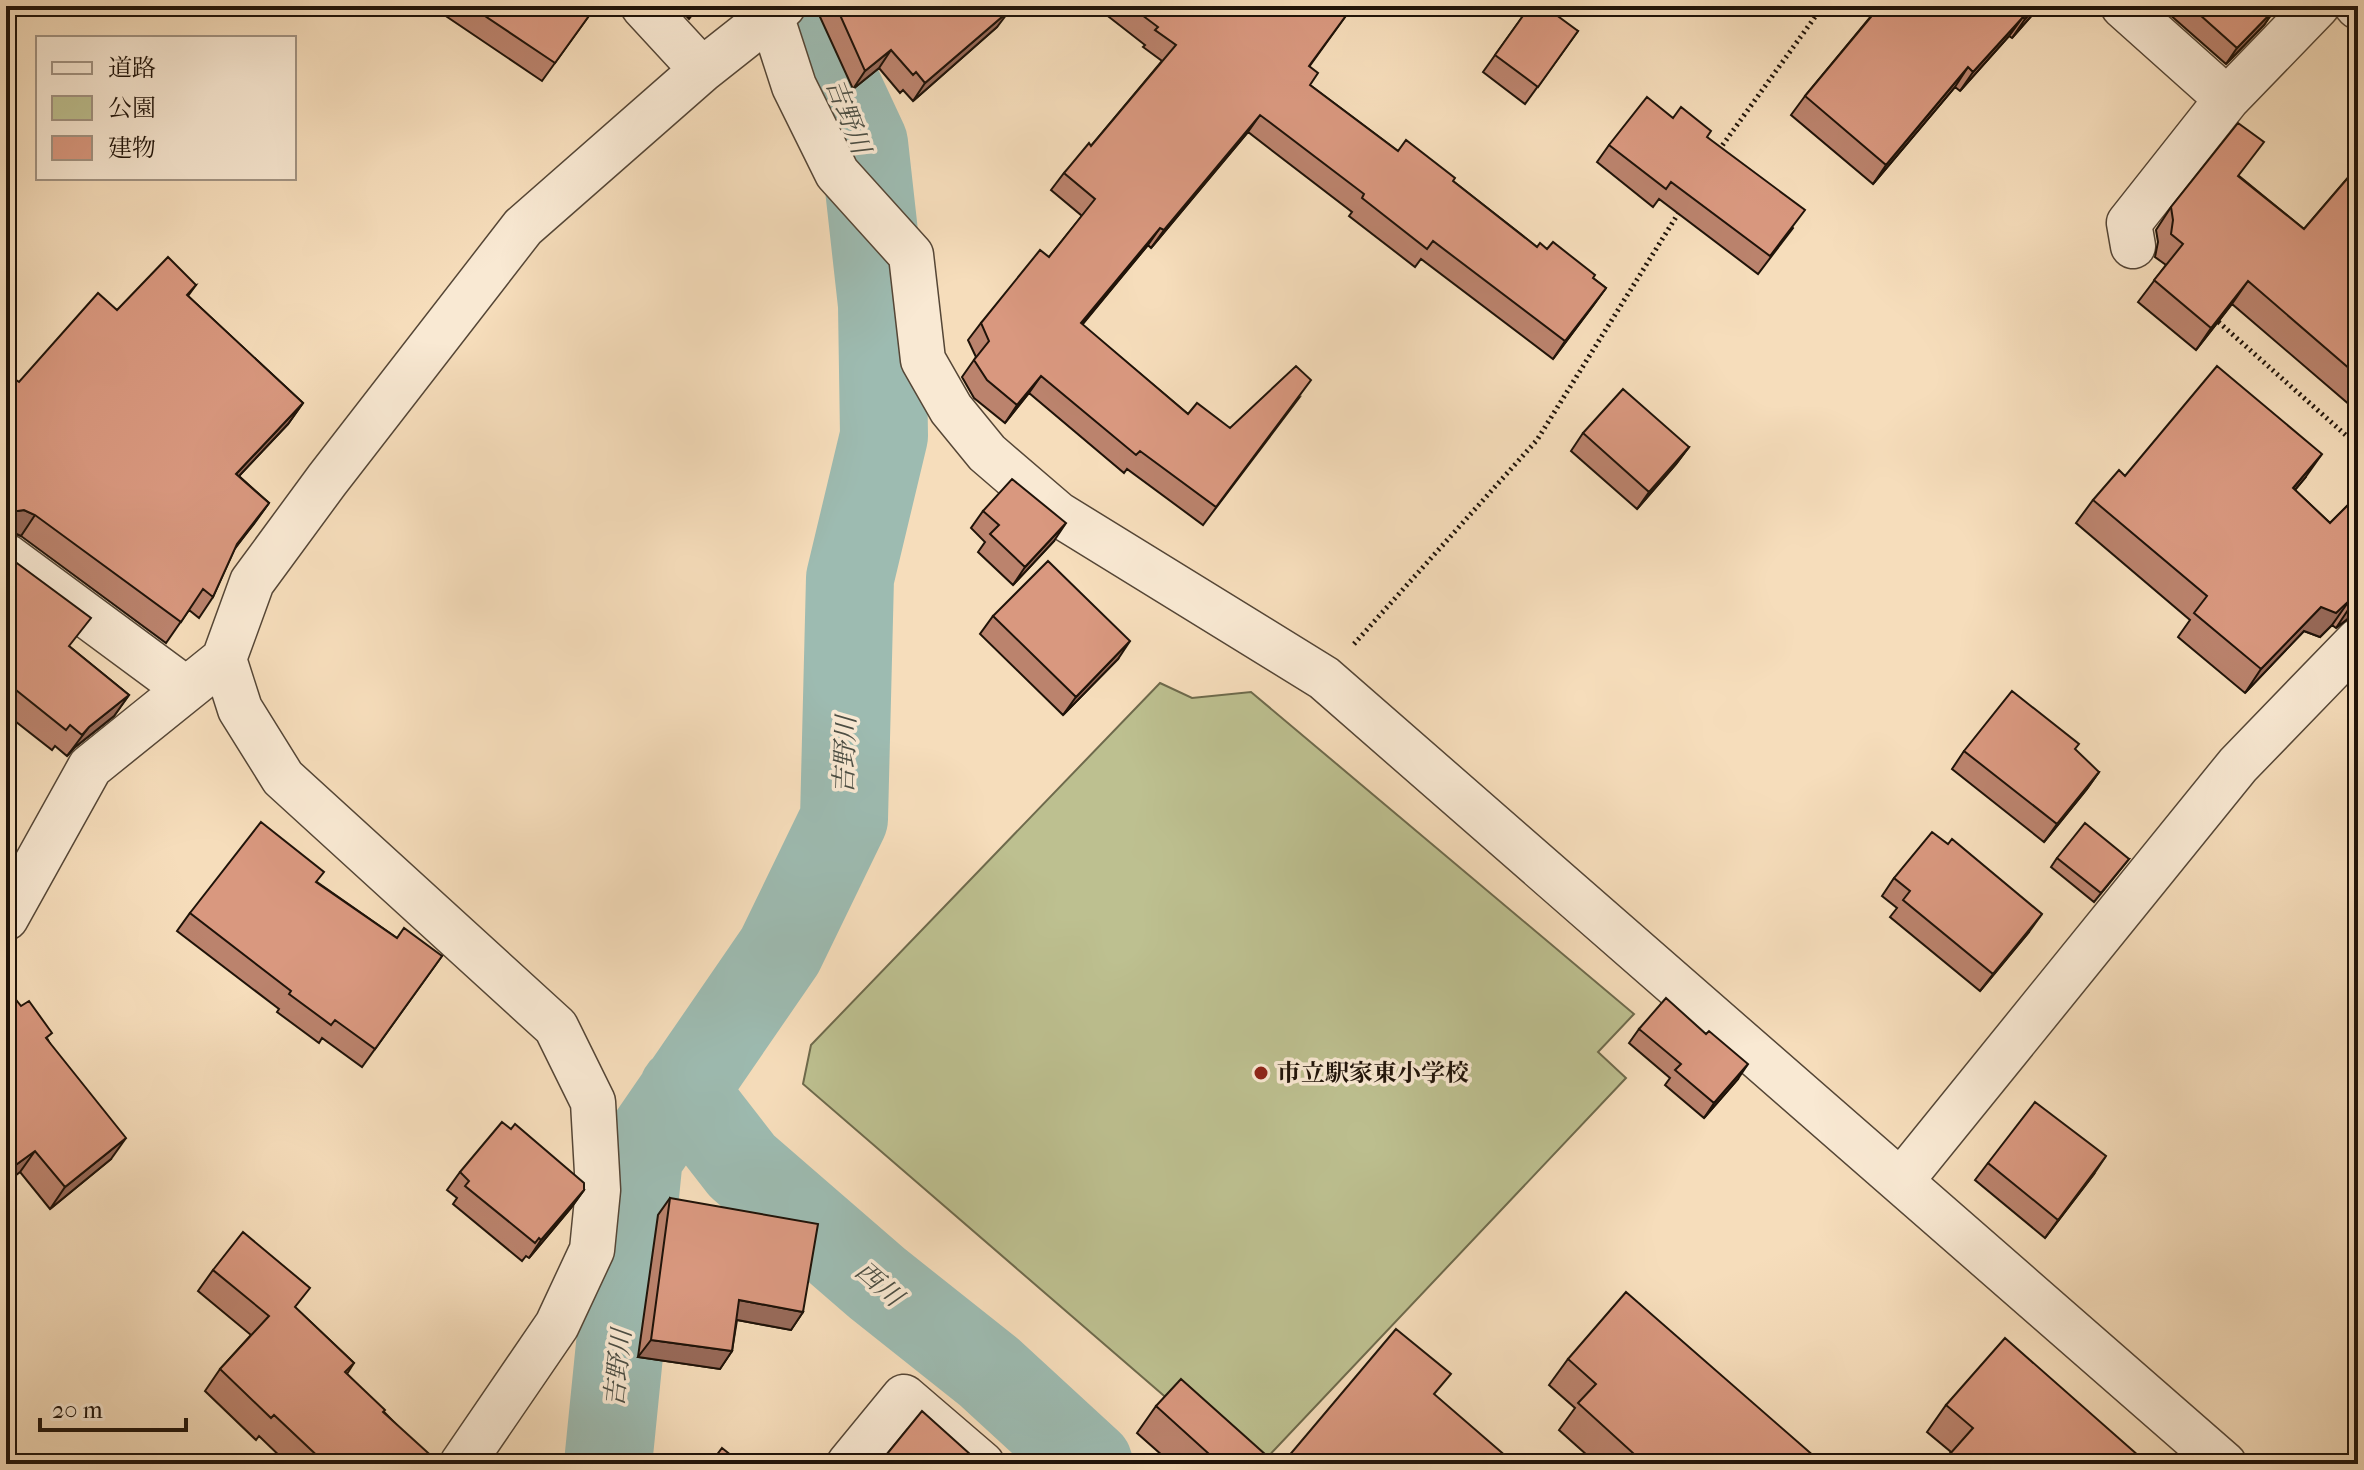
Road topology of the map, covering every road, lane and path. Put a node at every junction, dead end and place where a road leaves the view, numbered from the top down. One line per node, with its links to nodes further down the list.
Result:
1 (643, 6): 6 (street)
2 (2123, 6): 7 (street)
3 (2317, 6): 7 (street)
4 (774, 9): 6 (street); 16 (street)
5 (1820, 10): 8 (path)
6 (702, 70): 15 (street)
7 (2227, 99): 10 (street)
8 (1713, 159)
9 (1687, 198): 16 (path)
10 (2133, 246)
11 (2204, 309): 12 (path)
12 (2358, 446)
13 (6, 556): 17 (street)
14 (2358, 641): 19 (street)
15 (224, 659): 17 (street); 20 (street)
16 (1324, 678): 19 (street)
17 (186, 689): 18 (street)
18 (6, 918)
19 (1901, 1181): 23 (street)
20 (462, 1464)
21 (849, 1464): 22 (street)
22 (982, 1464)
23 (2224, 1464)

